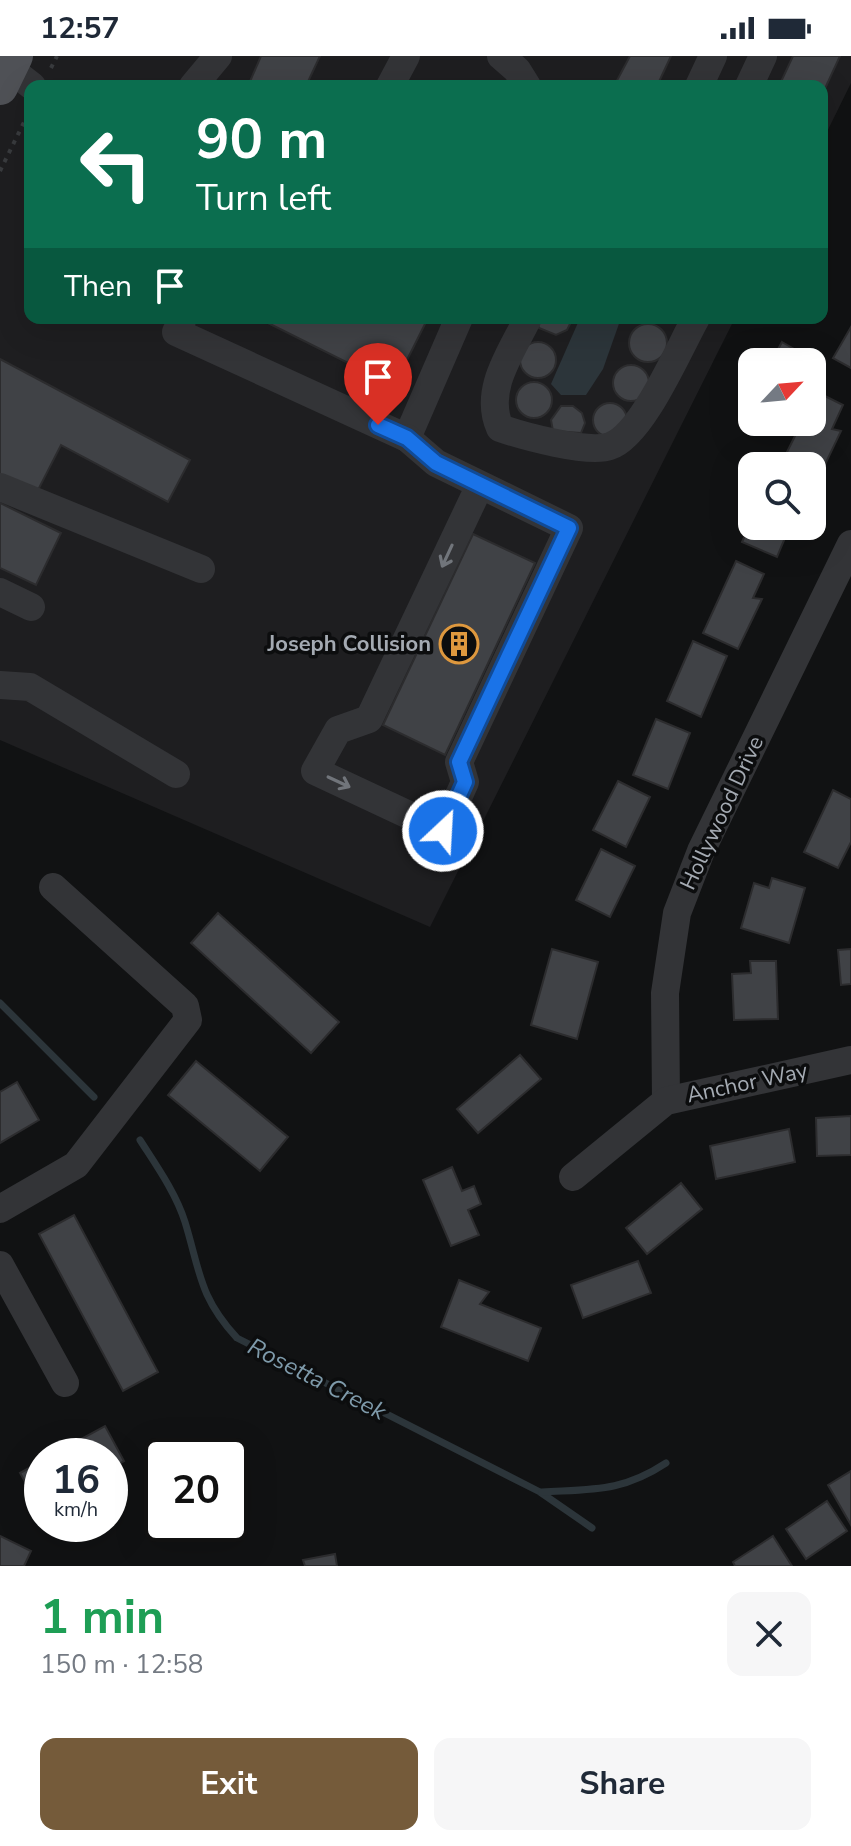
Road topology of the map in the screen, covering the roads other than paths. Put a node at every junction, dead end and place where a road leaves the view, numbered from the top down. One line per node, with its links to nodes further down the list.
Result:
1 (218, 56): 6 (street)
2 (406, 56): 7 (street)
3 (501, 56): 8 (street)
4 (713, 56): 9 (street)
5 (763, 56): 10 (street)
6 (198, 80)
7 (393, 80)
8 (523, 80)
9 (702, 80)
10 (752, 80)
11 (180, 324): 15 (street)
12 (456, 324): 15 (street)
13 (525, 324): 14 (street)
14 (693, 324)
15 (407, 438): 16 (street)
16 (480, 485): 16 (street, one-way to 16)
17 (0, 487): 19 (street)
18 (851, 544): 26 (street, Hollywood Drive)
19 (201, 569)
20 (0, 592): 21 (street)
21 (31, 607)
22 (0, 685): 23 (street)
23 (176, 774)
24 (53, 887): 28 (street)
25 (851, 1060): 26 (street, Anchor Way)
26 (666, 1101): 27 (street, Anchor Way)
27 (573, 1177)
28 (0, 1209)
29 (0, 1265): 30 (street)
30 (65, 1383)

